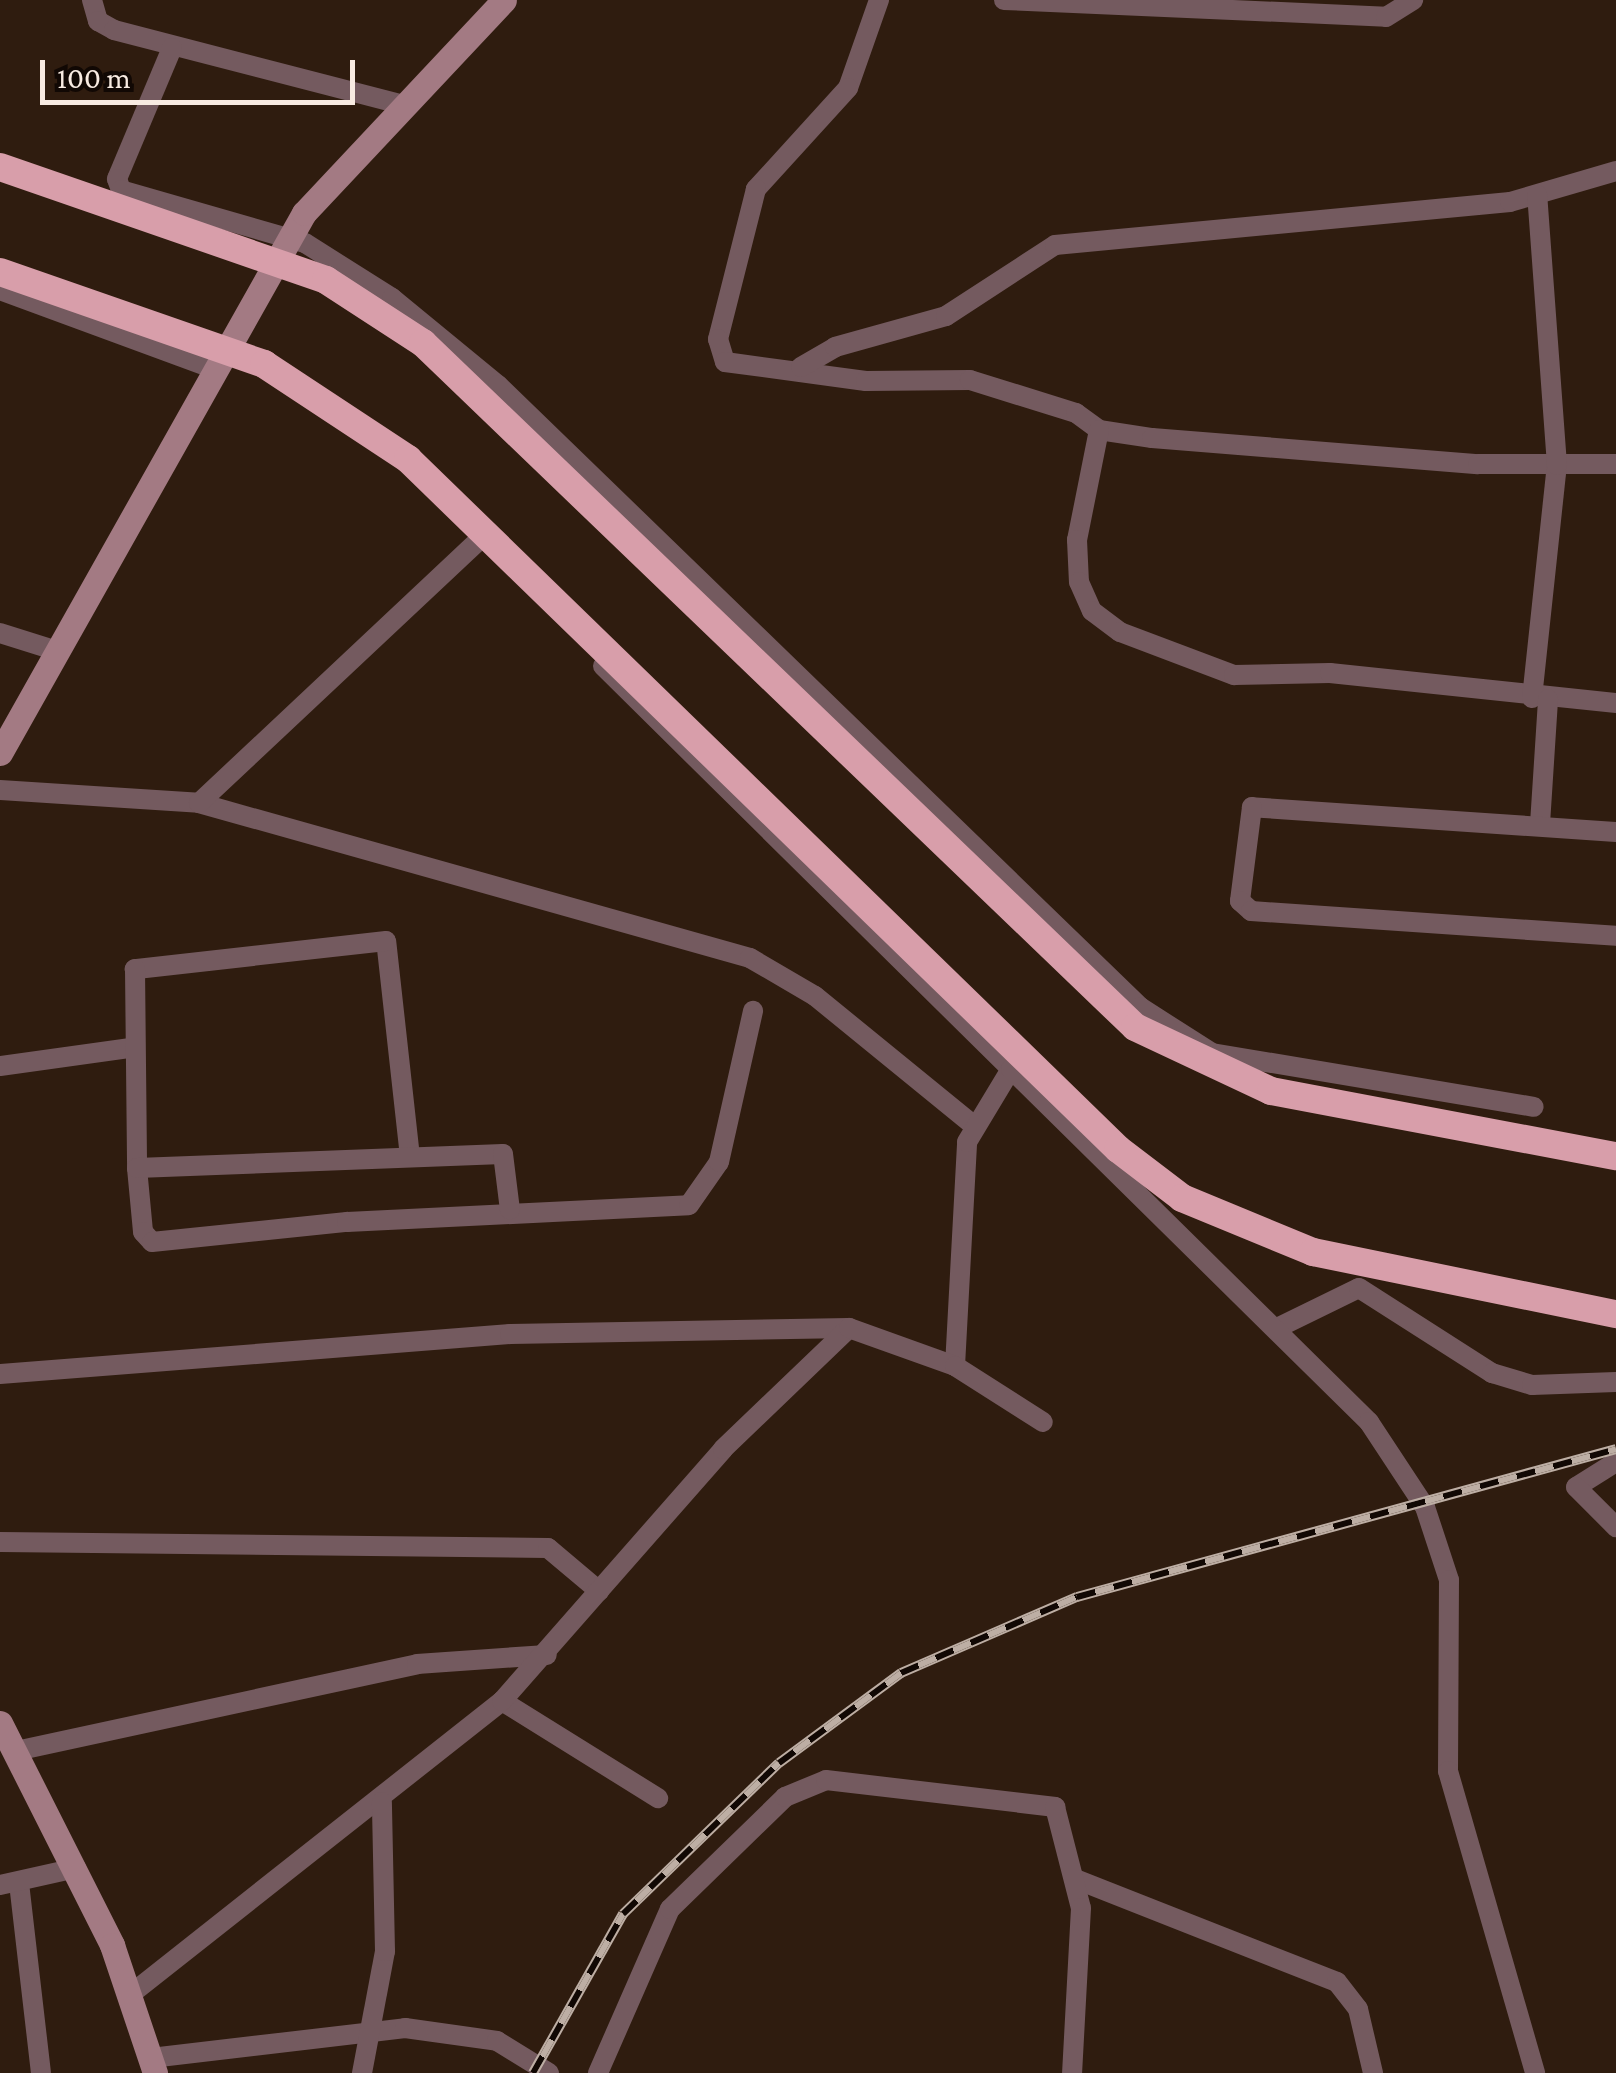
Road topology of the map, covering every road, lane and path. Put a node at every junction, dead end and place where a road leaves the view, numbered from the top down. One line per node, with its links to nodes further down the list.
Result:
1 (92, 0): 6 (street)
2 (879, 0): 15 (street)
3 (1004, 0): 4 (street)
4 (1413, 0)
5 (502, 1): 7 (main road)
6 (172, 48): 7 (street); 11 (street)
7 (403, 105): 11 (main road)
8 (0, 167): 36 (highway, bridge)
9 (1616, 171): 10 (street)
10 (1537, 195): 15 (street); 18 (street)
11 (288, 237): 14 (main road); 34 (street)
12 (0, 272): 40 (highway, bridge)
13 (0, 290): 14 (street)
14 (225, 355): 19 (street); 21 (main road)
15 (801, 367): 16 (street)
16 (1099, 430): 18 (street); 22 (street)
17 (1616, 464): 18 (street)
18 (1557, 465): 22 (street)
19 (476, 543): 26 (street); 33 (street)
20 (0, 633): 21 (street)
21 (58, 651): 24 (main road)
22 (1540, 698): 23 (street); 27 (street)
23 (1616, 703)
24 (0, 753)
25 (0, 790): 26 (street)
26 (199, 803): 35 (street)
27 (1540, 824): 28 (street); 29 (street)
28 (1616, 832)
29 (1616, 936)
30 (754, 1011): 39 (street)
31 (130, 1048): 32 (street); 37 (street); 38 (street)
32 (0, 1066)
33 (1010, 1069): 35 (street); 42 (street)
34 (1534, 1107)
35 (972, 1124): 43 (street)
36 (1616, 1156)
37 (410, 1157): 38 (street); 39 (street)
38 (137, 1168): 39 (street)
39 (510, 1210)
40 (1616, 1314)
41 (849, 1328): 43 (street); 44 (street); 50 (street)
42 (1277, 1328): 45 (street); 69 (street)
43 (955, 1366): 46 (street)
44 (0, 1374)
45 (1616, 1382)
46 (1043, 1422)
47 (1616, 1462): 48 (street)
48 (1616, 1526)
49 (0, 1542): 50 (street)
50 (600, 1591): 51 (street)
51 (547, 1655): 52 (street); 54 (street)
52 (502, 1702): 55 (street); 56 (street)
53 (0, 1723): 54 (main road)
54 (16, 1750): 57 (main road)
55 (658, 1798)
56 (382, 1802): 60 (street); 61 (street)
57 (76, 1868): 59 (street); 60 (main road)
58 (1078, 1880): 66 (street); 67 (street); 68 (street)
59 (9, 1884): 63 (street)
60 (131, 1994): 62 (main road)
61 (370, 2029): 62 (street); 64 (street); 65 (street)
62 (153, 2066)
63 (41, 2073)
64 (362, 2073)
65 (549, 2073)
66 (598, 2073)
67 (1072, 2073)
68 (1373, 2073)
69 (1535, 2073)

